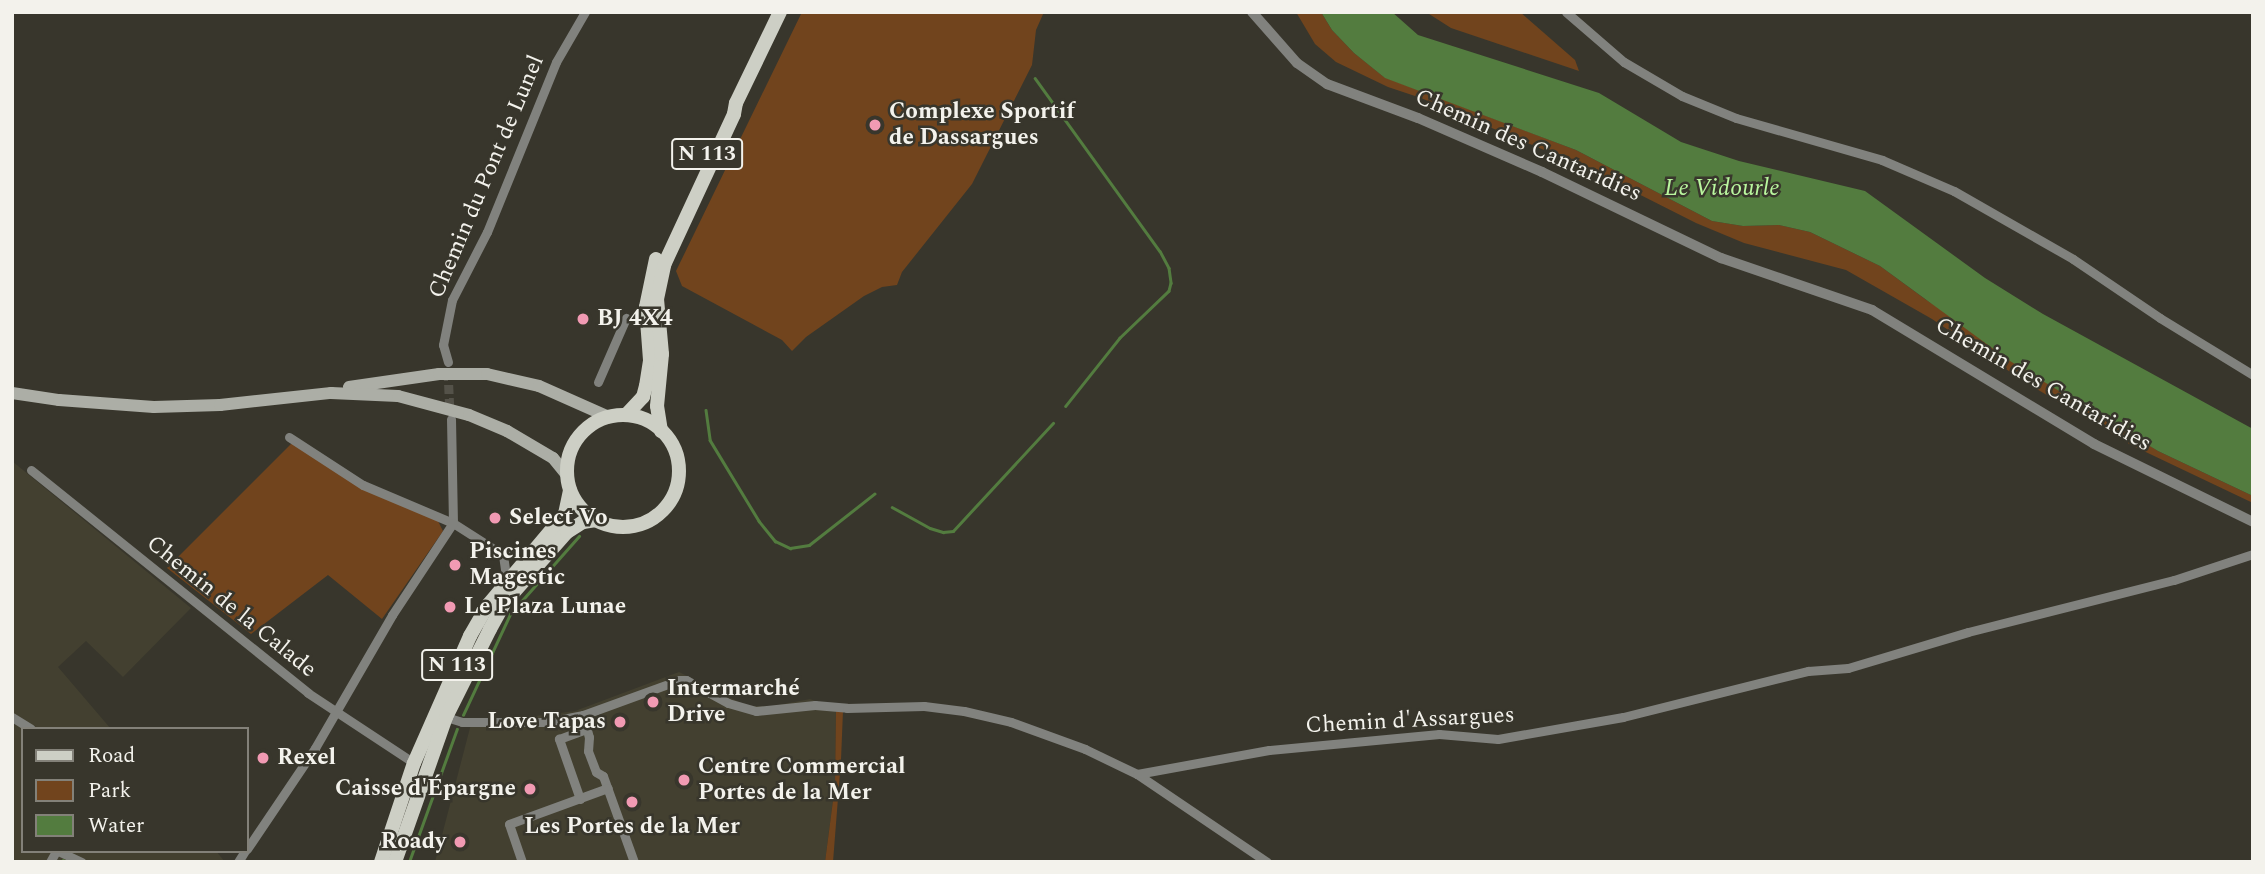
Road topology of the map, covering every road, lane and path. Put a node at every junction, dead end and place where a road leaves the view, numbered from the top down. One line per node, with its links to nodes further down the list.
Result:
1 (585, 12): 7 (street, Chemin du Pont de Lunel)
2 (780, 12): 5 (main road, N 113)
3 (1252, 12): 21 (street, Chemin des Cantaridies)
4 (1566, 12): 8 (street)
5 (736, 103): 12 (main road, N 113); 15 (main road, N 113)
6 (626, 318): 9 (street)
7 (448, 362)
8 (2253, 375)
9 (598, 382)
10 (12, 393): 11 (main road)
11 (331, 393): 13 (main road); 18 (main road)
12 (626, 415): 13 (main road); 15 (main road)
13 (610, 417): 18 (main road)
14 (451, 419): 22 (street)
15 (661, 431): 20 (main road)
16 (289, 438): 22 (street)
17 (31, 470): 27 (street, Chemin de la Calade)
18 (567, 475): 19 (main road)
19 (570, 491): 20 (main road); 23 (main road, N 113)
20 (596, 520): 30 (main road, N 113)
21 (2253, 522)
22 (453, 523): 25 (street); 27 (street)
23 (532, 553): 25 (street); 26 (main road, N 113)
24 (2253, 554): 34 (street, Chemin d'Assargues)
25 (503, 555): 26 (street)
26 (507, 582): 33 (main road, N 113)
27 (336, 713): 33 (street, Chemin de la Calade); 37 (street)
28 (583, 715): 30 (street); 32 (street); 34 (street)
29 (12, 717): 31 (street)
30 (446, 717): 41 (main road, N 113)
31 (28, 727)
32 (586, 729): 35 (street); 36 (street)
33 (414, 763): 40 (main road, N 113)
34 (1137, 774): 44 (street)
35 (608, 789): 36 (street); 43 (street)
36 (580, 799): 42 (street)
37 (248, 847)
38 (62, 853): 39 (street)
39 (82, 862)
40 (381, 862)
41 (395, 862)
42 (522, 862)
43 (634, 862)
44 (1267, 862)

